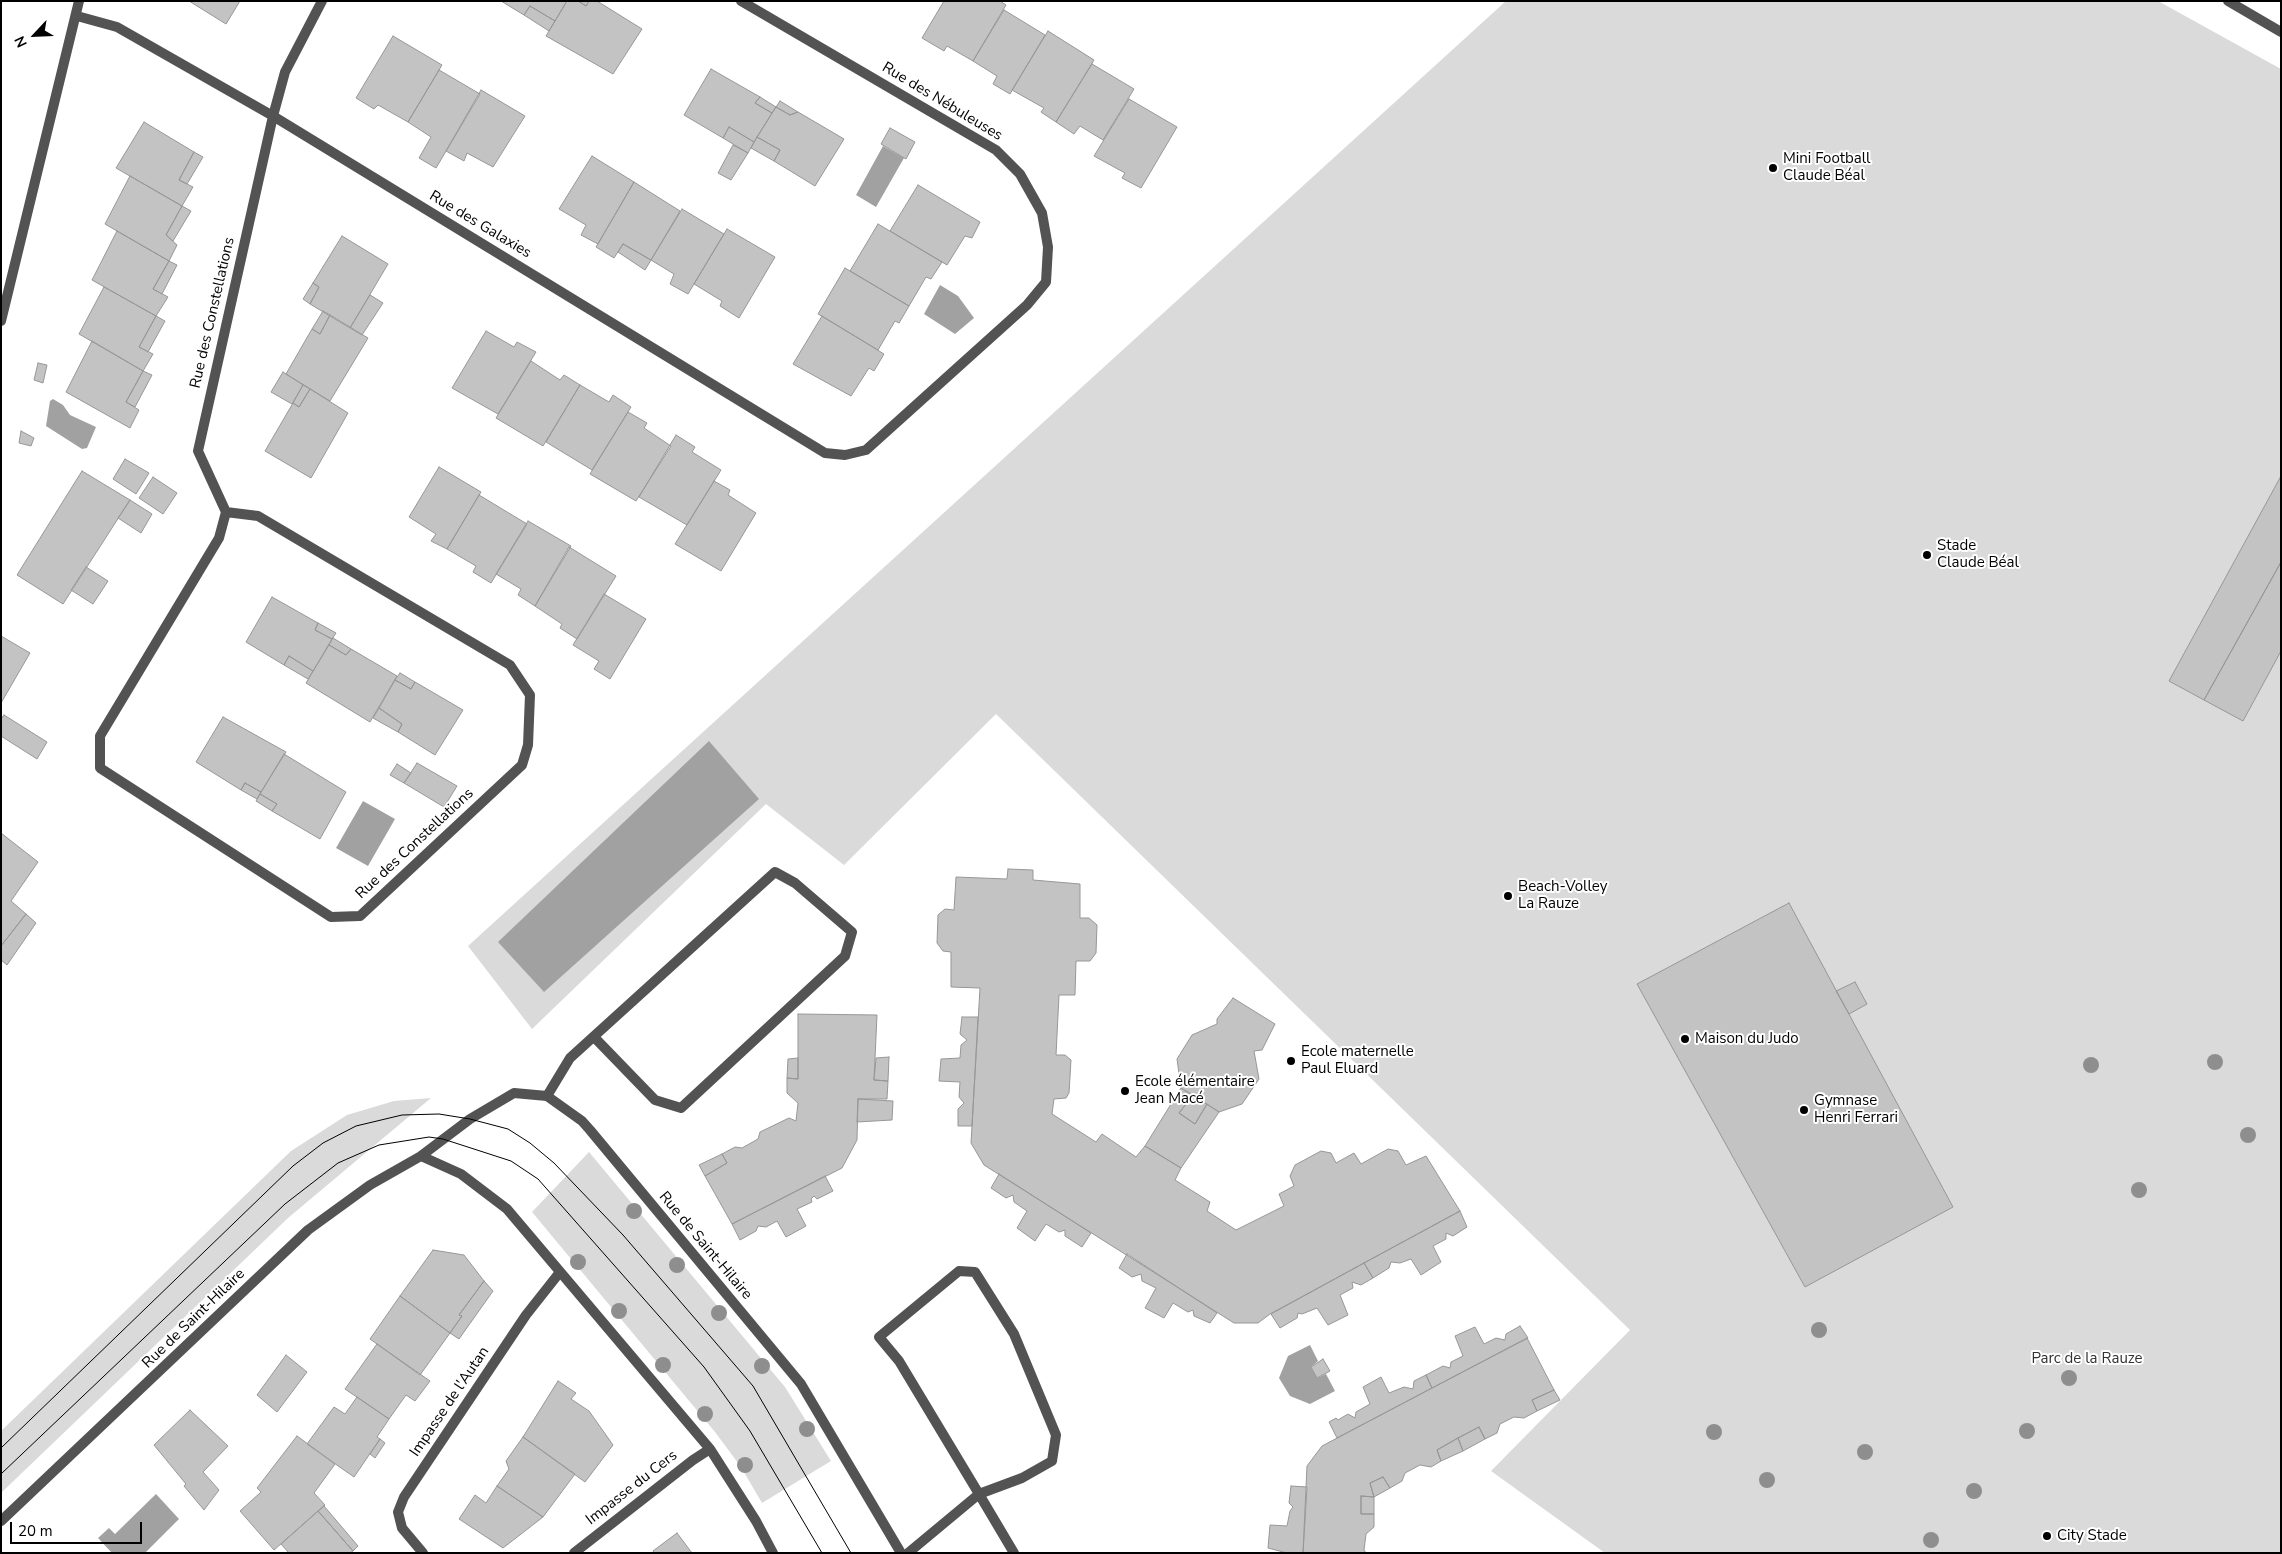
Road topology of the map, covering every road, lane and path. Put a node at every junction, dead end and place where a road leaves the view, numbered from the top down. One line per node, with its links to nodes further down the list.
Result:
1 (79, 1): 5 (street)
2 (322, 1): 7 (street)
3 (741, 1): 9 (street, Rue des Nébuleuses)
4 (2228, 1): 6 (street)
5 (76, 16): 7 (street, Rue des Galaxies); 8 (street)
6 (2281, 32)
7 (272, 116): 9 (street, Rue des Galaxies); 10 (street, Rue des Constellations)
8 (1, 321)
9 (866, 450)
10 (226, 512): 10 (street, Rue des Constellations)
11 (594, 1036): 11 (street); 12 (street)
12 (547, 1096): 13 (street, Rue de Saint-Hilaire); 21 (street, Rue de Saint-Hilaire)
13 (421, 1156): 14 (street); 17 (street, Rue de Saint-Hilaire)
14 (560, 1272): 15 (street); 18 (street, Impasse de l'Autan)
15 (710, 1449): 19 (street, Impasse du Cers); 20 (street)
16 (979, 1494): 16 (street); 22 (street); 23 (street)
17 (1, 1521)
18 (423, 1553)
19 (574, 1553)
20 (773, 1553)
21 (901, 1553)
22 (908, 1553)
23 (1014, 1553)

